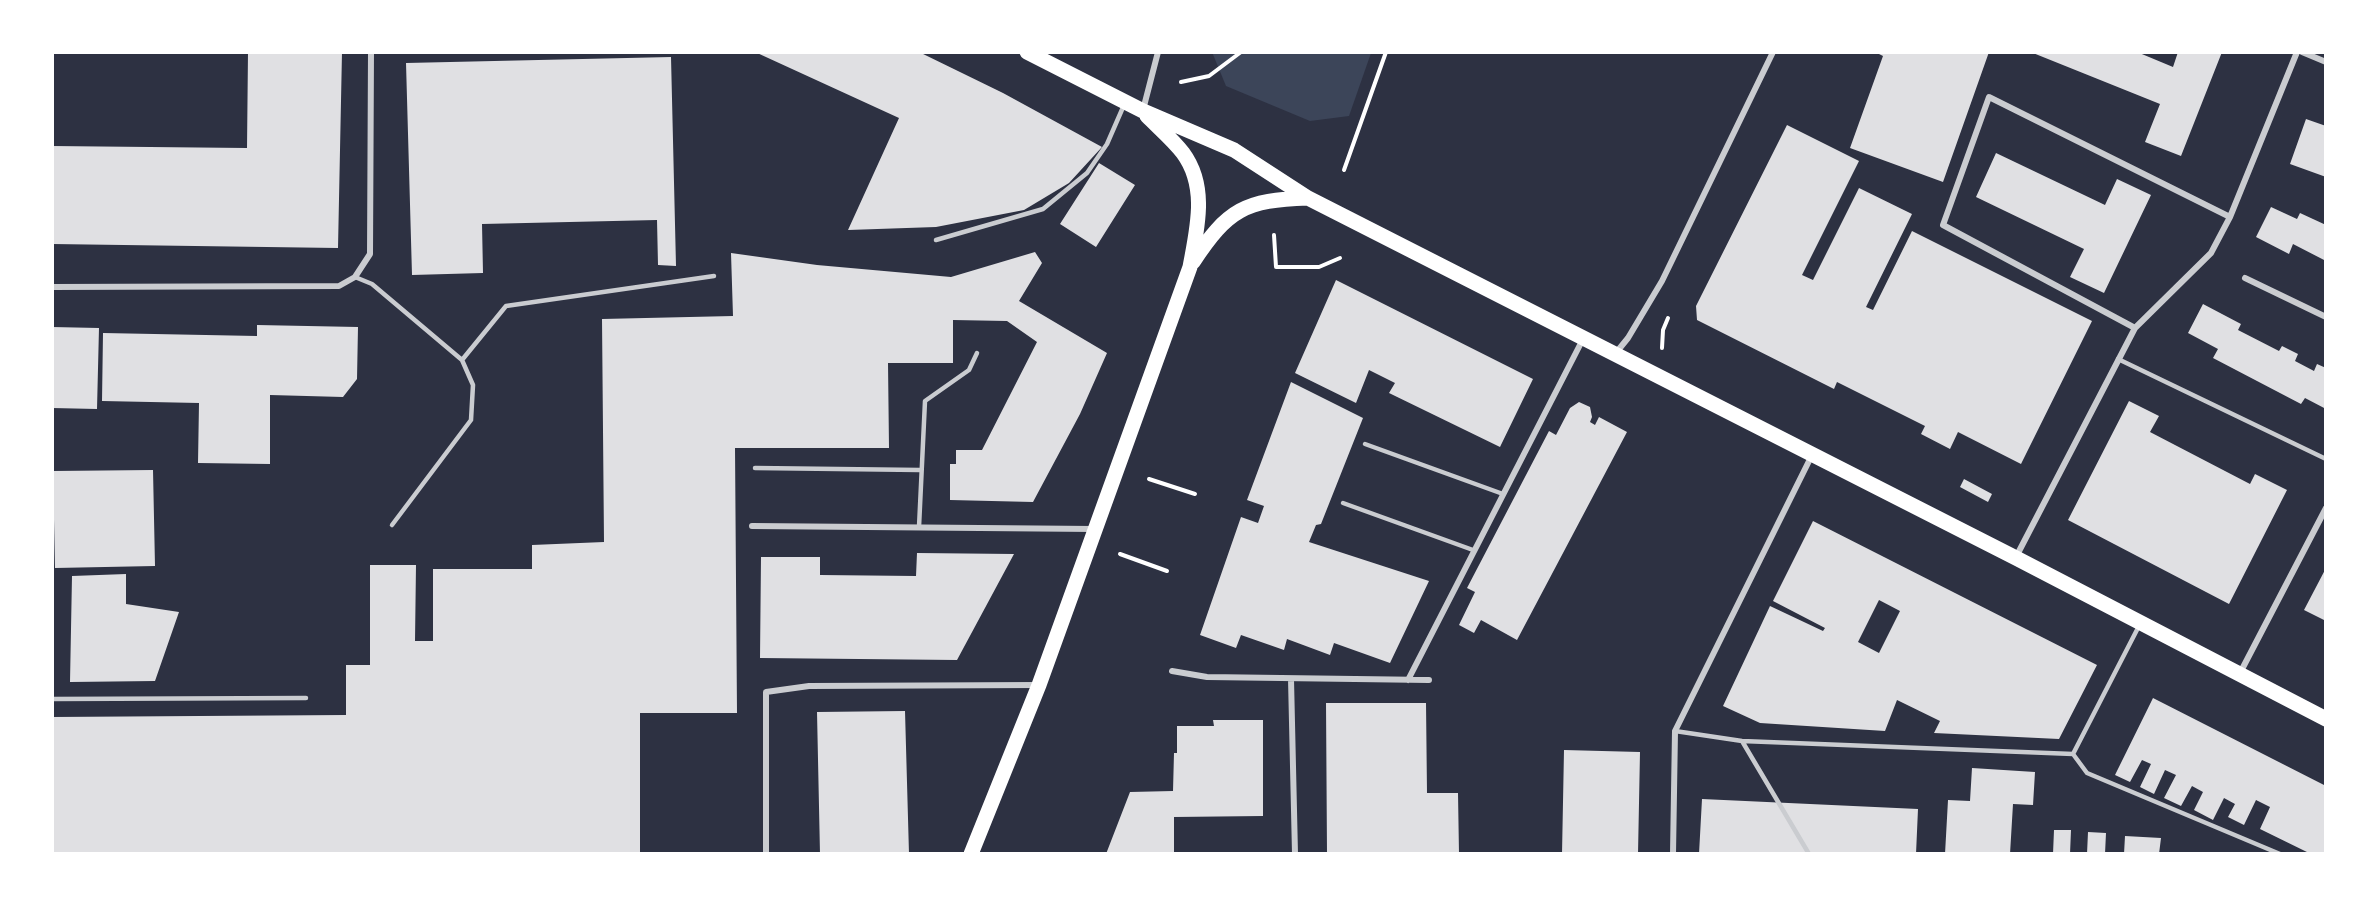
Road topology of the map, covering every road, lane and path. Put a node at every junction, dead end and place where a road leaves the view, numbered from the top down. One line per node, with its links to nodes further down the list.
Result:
1 (371, 52): 21 (street)
2 (1027, 52): 11 (main road)
3 (1158, 52): 12 (street)
4 (1241, 52): 10 (path)
5 (1386, 52): 13 (path)
6 (1773, 52): 28 (street)
7 (2297, 52): 15 (street)
8 (2302, 52): 9 (street)
9 (2325, 62)
10 (1181, 82)
11 (1125, 102): 12 (main road); 17 (lane)
12 (1143, 111): 14 (main road); 19 (main road)
13 (1344, 170)
14 (1308, 198): 19 (main road); 26 (main road)
15 (2230, 217): 25 (street); 25 (street)
16 (1274, 235): 18 (path)
17 (936, 240)
18 (1341, 258)
19 (1190, 267): 44 (main road)
20 (714, 276): 30 (lane)
21 (355, 277): 23 (street); 30 (lane)
22 (2245, 278): 24 (street)
23 (52, 287)
24 (2325, 317)
25 (2135, 328): 29 (street)
26 (1584, 338): 28 (main road); 38 (street)
27 (977, 353): 35 (lane)
28 (1615, 355): 32 (main road)
29 (2118, 359): 33 (lane); 47 (street)
30 (462, 360): 41 (lane)
31 (1365, 444): 38 (lane)
32 (1813, 454): 47 (main road); 59 (street)
33 (2325, 459)
34 (755, 468): 35 (lane)
35 (920, 470): 43 (lane)
36 (1149, 479): 37 (path)
37 (1195, 494)
38 (1503, 494): 45 (street)
39 (1343, 503): 45 (lane)
40 (2325, 508): 51 (street)
41 (392, 525)
42 (752, 526): 43 (street)
43 (919, 527): 44 (street)
44 (1097, 529): 55 (main road)
45 (1473, 550): 53 (street)
46 (1120, 554): 48 (path)
47 (2016, 558): 49 (main road)
48 (1167, 571)
49 (2140, 624): 51 (main road); 61 (lane)
50 (1172, 671): 52 (street)
51 (2239, 675): 58 (main road)
52 (1291, 679): 53 (street); 66 (street)
53 (1408, 680): 54 (street)
54 (1429, 680)
55 (1039, 686): 62 (main road); 63 (street)
56 (306, 698): 57 (lane)
57 (52, 699)
58 (2325, 719)
59 (1675, 731): 60 (lane); 67 (street)
60 (1742, 741): 61 (lane); 68 (lane)
61 (2073, 754): 69 (lane)
62 (982, 828): 64 (main road); 65 (main road)
63 (766, 854)
64 (971, 854)
65 (980, 854)
66 (1295, 854)
67 (1673, 854)
68 (1809, 854)
69 (2280, 854)

